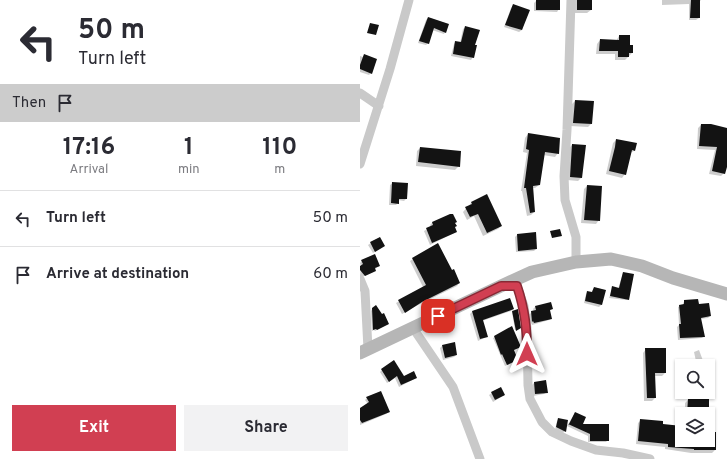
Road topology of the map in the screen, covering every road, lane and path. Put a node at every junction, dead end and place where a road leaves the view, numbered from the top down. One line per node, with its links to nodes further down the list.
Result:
1 (409, 0): 4 (street)
2 (571, 0): 6 (street)
3 (360, 93): 4 (street)
4 (379, 106): 5 (street)
5 (360, 164)
6 (576, 262): 8 (street); 9 (street)
7 (360, 278): 11 (street)
8 (501, 286): 10 (street); 13 (street)
9 (727, 294)
10 (413, 328): 11 (street); 12 (street)
11 (364, 351)
12 (480, 459)
13 (650, 459)

